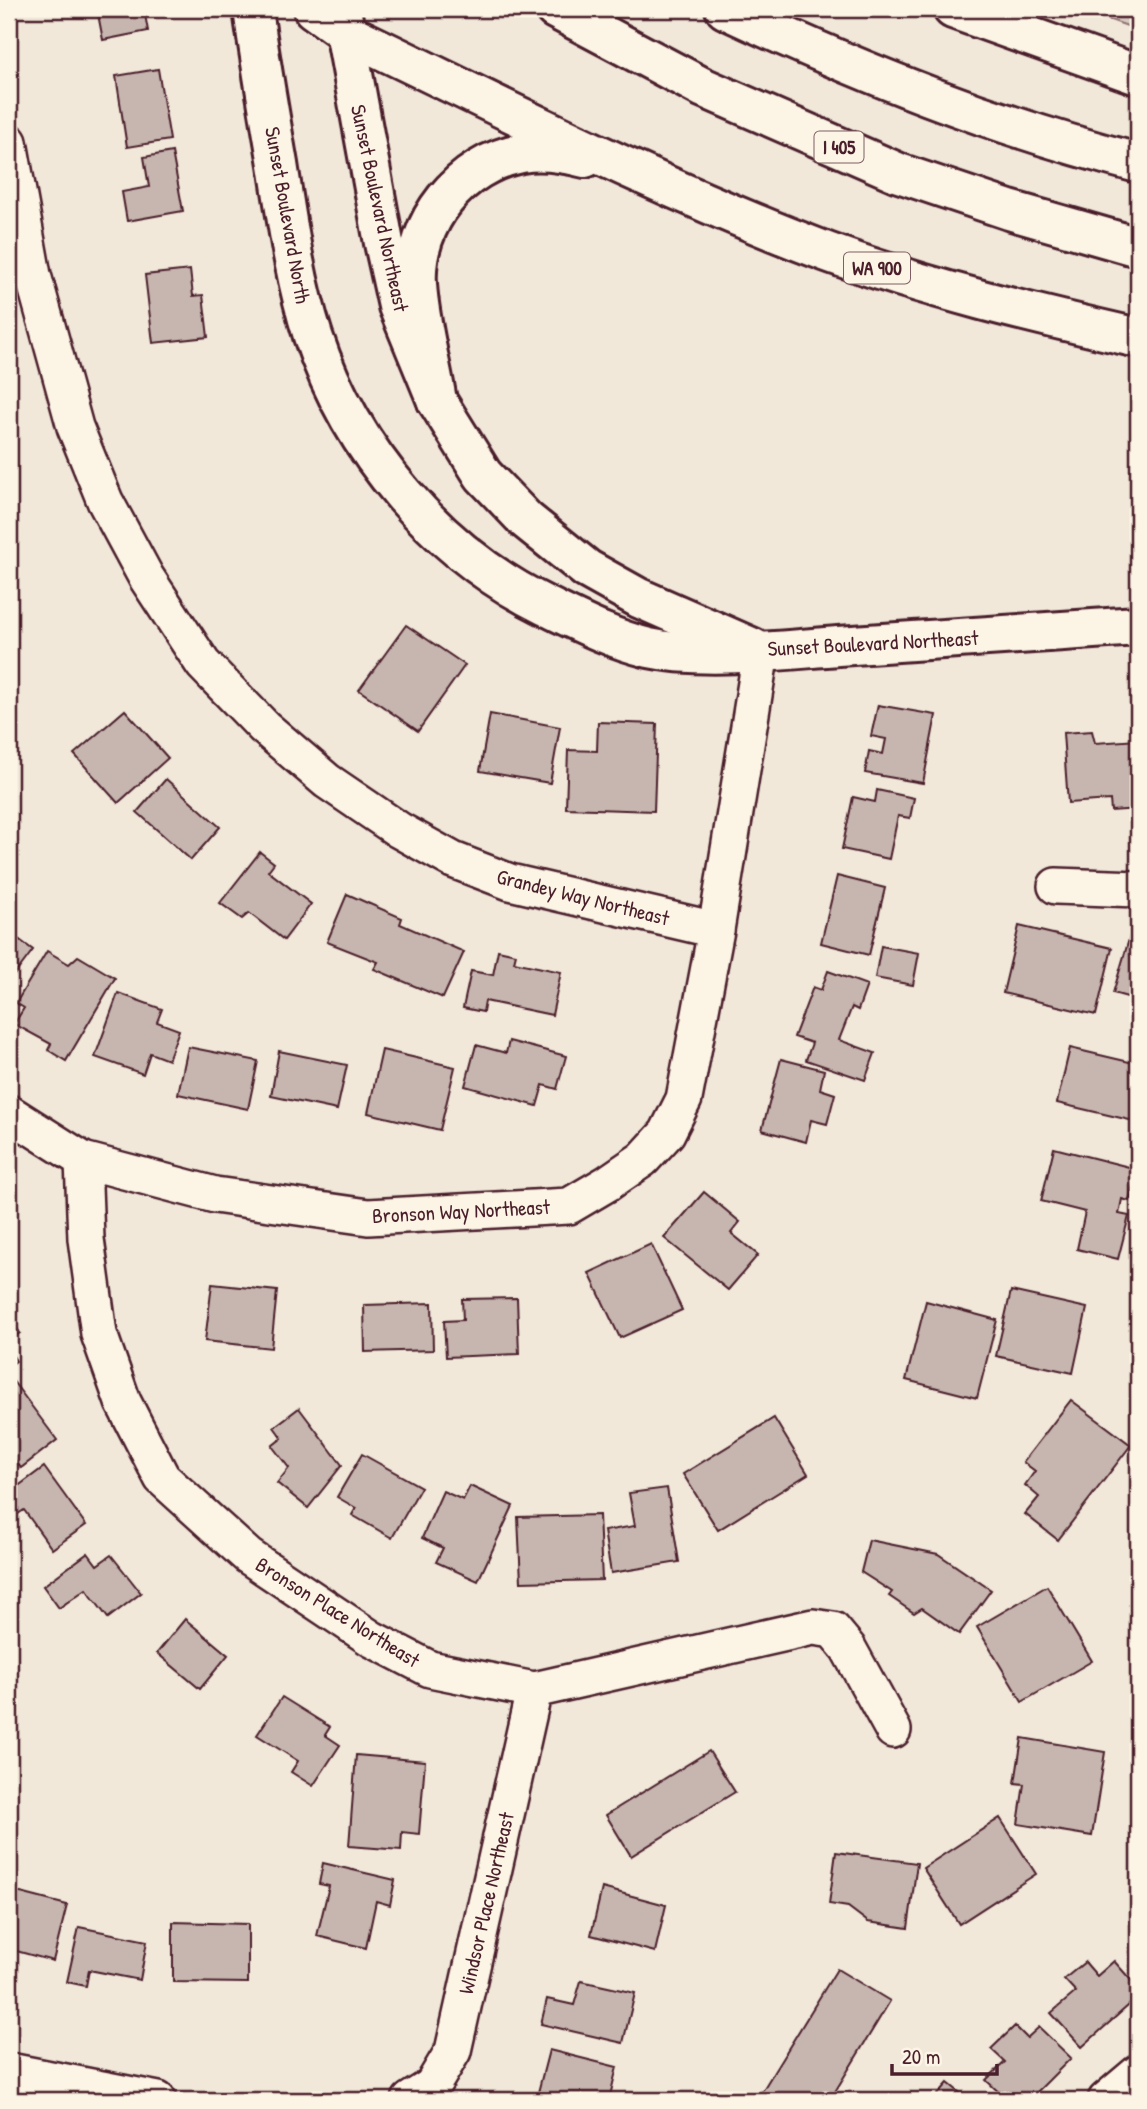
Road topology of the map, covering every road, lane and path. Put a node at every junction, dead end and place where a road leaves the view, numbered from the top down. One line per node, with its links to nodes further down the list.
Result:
1 (253, 9): 15 (main road, Sunset Boulevard North)
2 (313, 9): 6 (main road, WA 900)
3 (555, 9): 11 (main road, I 405)
4 (725, 9): 9 (main road)
5 (953, 9): 7 (main road)
6 (343, 20): 10 (main road, WA 900); 13 (main road, Sunset Boulevard Northeast)
7 (1138, 75)
8 (9, 142): 18 (street, Grandey Way Northeast)
9 (1138, 163)
10 (627, 167): 12 (main road, WA 900); 13 (main road)
11 (1138, 247)
12 (1138, 338)
13 (437, 401): 15 (main road, Sunset Boulevard Northeast)
14 (1138, 626): 15 (main road, Sunset Boulevard Northeast)
15 (761, 652): 18 (street, Bronson Way Northeast)
16 (1056, 886): 17 (street)
17 (1138, 889)
18 (716, 930): 20 (street, Bronson Way Northeast)
19 (9, 1113): 20 (street, Bronson Way Northeast)
20 (83, 1160): 21 (street, Bronson Place Northeast)
21 (534, 1690): 22 (street, Bronson Place Northeast); 26 (street, Windsor Place Northeast)
22 (893, 1730)
23 (9, 2071): 25 (street)
24 (1138, 2073): 27 (street)
25 (158, 2100)
26 (410, 2100)
27 (1106, 2100)

